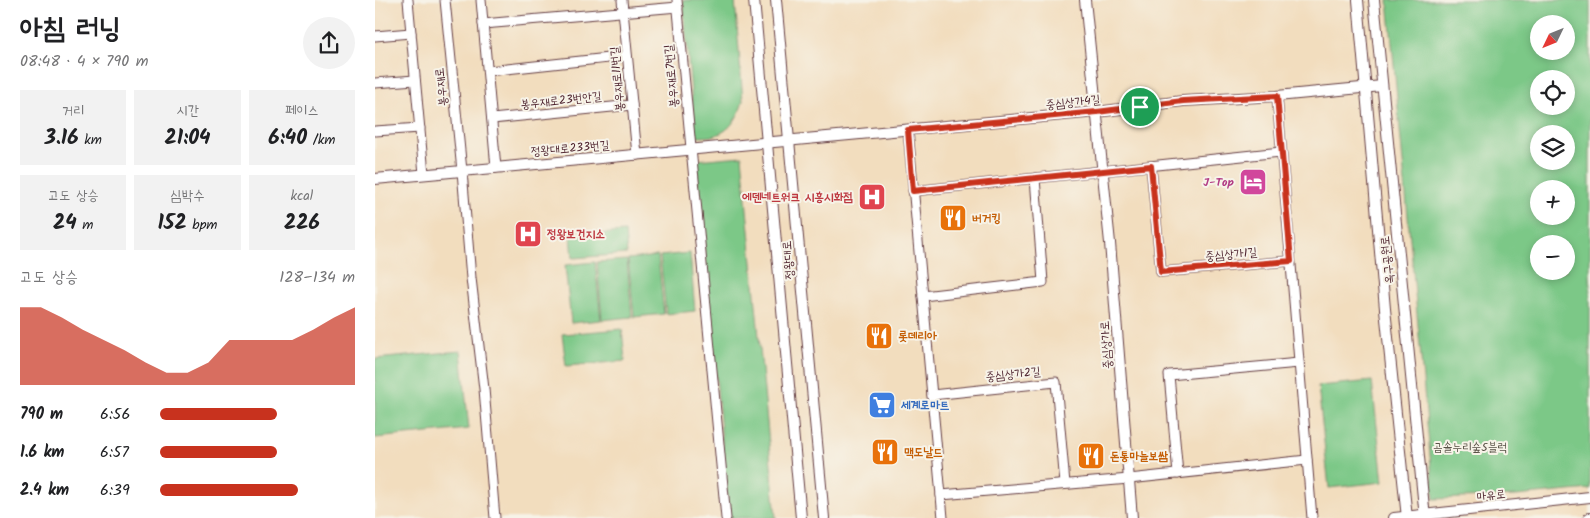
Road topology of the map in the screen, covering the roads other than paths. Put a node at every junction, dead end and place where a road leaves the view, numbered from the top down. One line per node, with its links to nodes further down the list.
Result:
1 (408, 0): 13 (street)
2 (445, 0): 35 (street, 봉우재로)
3 (481, 0): 12 (street)
4 (622, 0): 11 (street, 봉우재로11번길)
5 (753, 0): 29 (street, 정왕대로)
6 (776, 0): 28 (street, 정왕대로)
7 (1085, 0): 23 (street, 중심상가로)
8 (1358, 0): 20 (street, 옥구공원로)
9 (1375, 0): 19 (street, 옥구공원로)
10 (677, 4): 11 (street); 30 (street, 봉우재로7번길)
11 (623, 12): 12 (street); 15 (street, 봉우재로11번길)
12 (483, 24): 16 (street)
13 (411, 33): 14 (street); 17 (street)
14 (375, 36)
15 (627, 56): 16 (street); 22 (street, 봉우재로11번길)
16 (488, 71): 24 (street)
17 (415, 80): 18 (street); 25 (street)
18 (375, 83)
19 (1382, 86): 20 (street, 중심상가4길); 51 (street, 옥구공원로)
20 (1367, 87): 21 (street, 중심상가4길); 52 (street, 옥구공원로)
21 (1277, 96): 23 (street, 중심상가4길); 31 (street)
22 (632, 105): 24 (street, 봉우재로23번안길); 32 (street, 봉우재로11번길)
23 (1097, 112): 26 (street, 중심상가4길); 36 (street, 중심상가로)
24 (492, 119): 34 (street)
25 (420, 128): 27 (street); 37 (street)
26 (908, 130): 28 (street, 중심상가4길); 40 (street)
27 (375, 131)
28 (789, 141): 29 (street, 중심상가4길); 56 (street, 정왕대로)
29 (767, 143): 30 (street, 정왕대로233번길); 55 (street, 정왕대로)
30 (691, 150): 32 (street, 정왕대로233번길); 54 (street, 봉우재로7번길)
31 (1281, 152): 33 (street); 41 (street)
32 (637, 155): 34 (street, 정왕대로233번길)
33 (1151, 166): 36 (street); 41 (street, 중심상가1길)
34 (497, 168): 35 (street, 정왕대로233번길)
35 (462, 171): 37 (street, 정왕대로233번길); 53 (street, 봉우재로)
36 (1103, 171): 38 (street); 47 (street, 중심상가로)
37 (424, 174): 39 (street, 정왕대로233번길)
38 (1035, 178): 40 (street); 42 (street)
39 (375, 179)
40 (913, 191): 42 (street)
41 (1291, 261): 43 (street)
42 (923, 296): 44 (street)
43 (1299, 363): 45 (street); 46 (street)
44 (932, 395): 48 (street, 중심상가2길); 49 (street)
45 (1307, 460): 46 (street); 59 (street)
46 (1178, 474): 47 (street)
47 (1129, 479): 48 (street); 58 (street, 중심상가로)
48 (1065, 484): 49 (street)
49 (941, 495): 57 (street)
50 (1590, 497): 51 (street, 마유로)
51 (1425, 516): 52 (street, 마유로)
52 (1407, 517): 60 (street, 마유로)
53 (495, 518)
54 (726, 518)
55 (801, 518)
56 (824, 518)
57 (943, 518)
58 (1132, 518)
59 (1312, 518)
60 (1394, 518)

